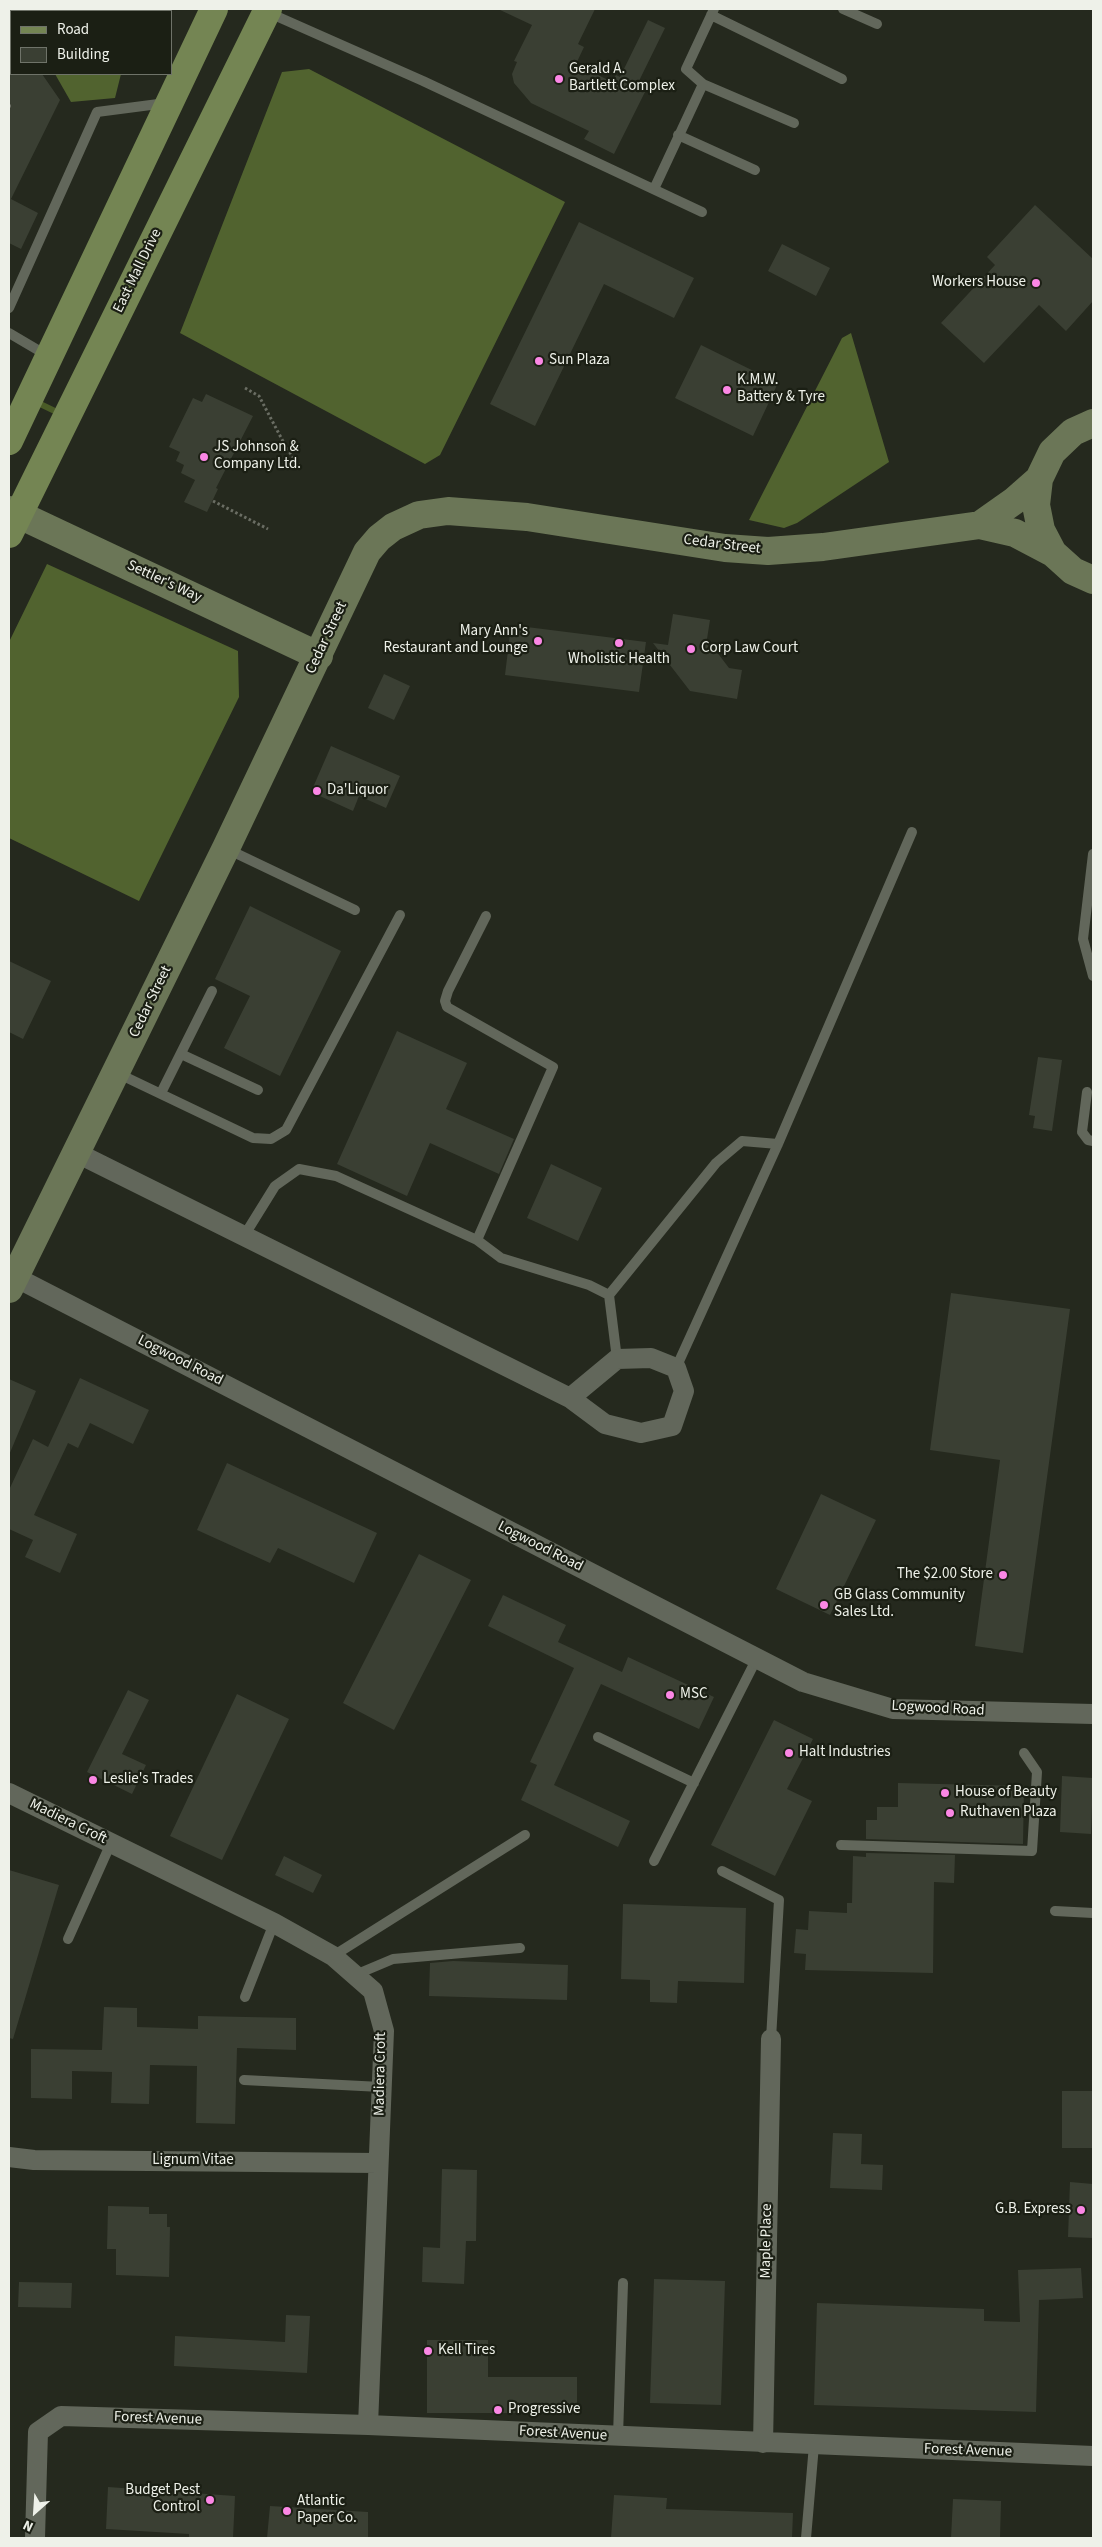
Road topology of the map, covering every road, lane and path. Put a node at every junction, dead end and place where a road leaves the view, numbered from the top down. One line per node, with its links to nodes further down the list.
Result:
1 (214, 9): 8 (main road)
2 (844, 9): 5 (lane)
3 (267, 10): 12 (lane); 23 (main road, East Mall Drive)
4 (712, 12): 6 (lane); 7 (lane)
5 (877, 24)
6 (842, 79)
7 (703, 84): 9 (lane); 10 (lane)
8 (170, 102): 14 (lane); 16 (main road)
9 (794, 123)
10 (678, 135): 11 (lane); 12 (lane)
11 (755, 170)
12 (654, 189): 13 (lane)
13 (702, 212)
14 (9, 308)
15 (9, 333): 16 (lane)
16 (49, 357): 19 (main road)
17 (245, 388): 20 (path)
18 (1093, 423): 21 (main road)
19 (9, 441)
20 (300, 467)
21 (1039, 479): 24 (main road); 26 (main road)
22 (213, 501): 25 (path)
23 (12, 519): 28 (main road, Settler's Way)
24 (980, 525): 26 (main road); 28 (main road, Cedar Street)
25 (268, 529)
26 (1053, 553): 27 (main road)
27 (1093, 580)
28 (319, 656): 30 (main road, Cedar Street)
29 (912, 832): 43 (lane)
30 (226, 848): 32 (lane); 38 (main road, Cedar Street)
31 (1093, 854): 35 (lane)
32 (355, 910)
33 (400, 915): 41 (lane)
34 (486, 916): 46 (lane)
35 (1093, 976)
36 (212, 991): 37 (lane)
37 (181, 1054): 39 (lane); 41 (lane)
38 (117, 1073): 41 (lane); 44 (main road, Cedar Street)
39 (258, 1090)
40 (1087, 1092): 42 (lane)
41 (161, 1093)
42 (1093, 1141)
43 (778, 1144): 48 (lane); 50 (lane)
44 (77, 1154): 45 (street); 47 (main road, Cedar Street)
45 (244, 1236): 46 (lane); 51 (street)
46 (477, 1240): 48 (lane)
47 (12, 1283): 52 (street, Logwood Road)
48 (609, 1295): 49 (lane)
49 (617, 1359): 50 (street); 51 (street)
50 (676, 1368): 51 (street)
51 (570, 1398)
52 (757, 1658): 53 (street, Logwood Road); 56 (lane)
53 (1093, 1714)
54 (598, 1737): 56 (lane)
55 (1024, 1753): 60 (lane)
56 (694, 1783): 61 (lane)
57 (9, 1794): 59 (street, Madiera Croft)
58 (524, 1835): 68 (lane)
59 (111, 1843): 65 (street, Madiera Croft); 66 (lane)
60 (840, 1845)
61 (654, 1861)
62 (722, 1871): 71 (lane)
63 (1056, 1911): 64 (lane)
64 (1093, 1913)
65 (274, 1923): 68 (street, Madiera Croft); 70 (lane)
66 (68, 1939)
67 (520, 1948): 69 (lane)
68 (333, 1956): 69 (street, Madiera Croft)
69 (355, 1975): 73 (street, Madiera Croft)
70 (245, 1997)
71 (771, 2039): 79 (street, Maple Place)
72 (244, 2080): 73 (lane)
73 (381, 2087): 75 (street, Madiera Croft)
74 (9, 2157): 75 (street, Lignum Vitae)
75 (378, 2163): 77 (street, Madiera Croft)
76 (623, 2283): 78 (lane)
77 (368, 2425): 78 (street, Forest Avenue); 82 (street, Forest Avenue)
78 (618, 2436): 79 (street, Forest Avenue)
79 (763, 2443): 80 (street, Forest Avenue)
80 (814, 2445): 81 (street, Forest Avenue); 83 (lane)
81 (1093, 2456)
82 (35, 2538)
83 (806, 2538)

